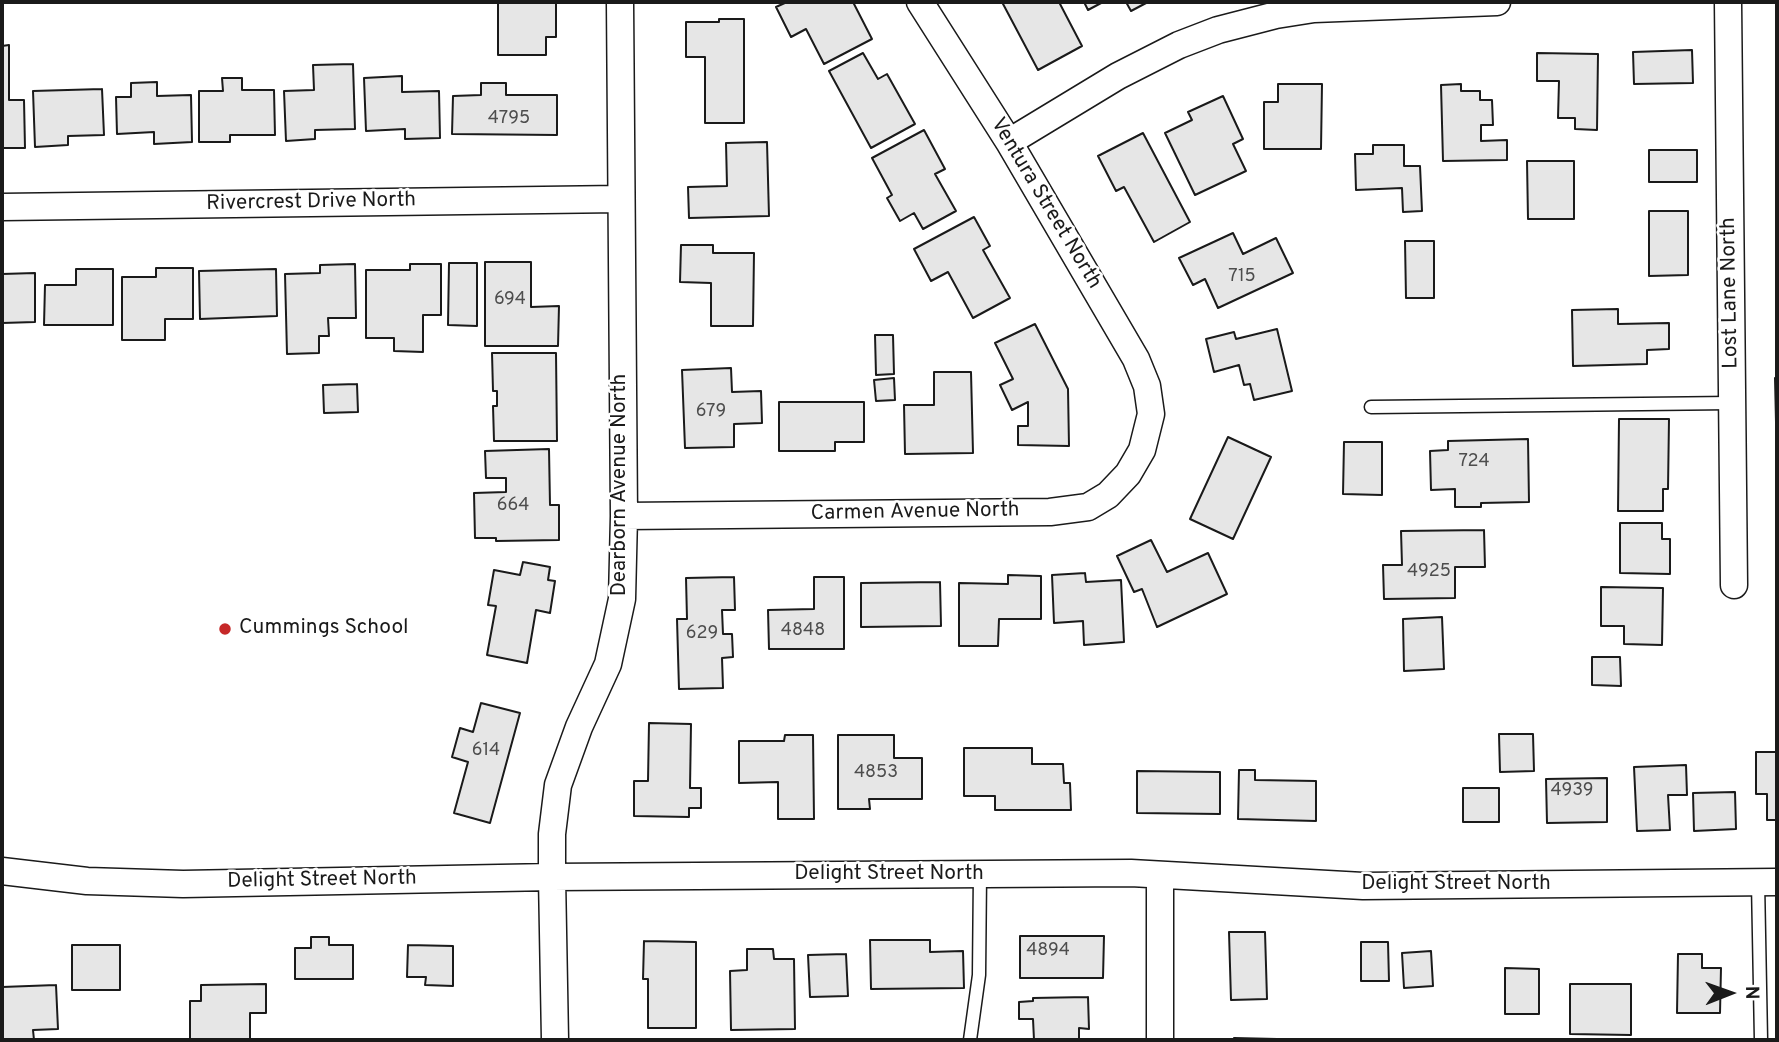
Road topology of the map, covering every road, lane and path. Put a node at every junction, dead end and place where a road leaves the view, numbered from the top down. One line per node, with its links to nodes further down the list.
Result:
1 (620, 2): 7 (street, Dearborn Avenue North)
2 (920, 2): 6 (street, Ventura Street North)
3 (1486, 2): 4 (street); 6 (street)
4 (1497, 2)
5 (1728, 2): 9 (street, Lost Lane North)
6 (1009, 142): 11 (street, Ventura Street North)
7 (620, 199): 8 (street, Rivercrest Drive North); 12 (street, Dearborn Avenue North)
8 (2, 207)
9 (1732, 403): 10 (lane); 13 (street, Lost Lane North)
10 (1371, 407)
11 (1151, 414): 12 (street, Carmen Avenue North)
12 (624, 516): 17 (street, Dearborn Avenue North)
13 (1734, 585)
14 (2, 871): 17 (street, Delight Street North)
15 (981, 874): 16 (street, Delight Street North); 17 (street, Delight Street North); 20 (lane)
16 (1160, 875): 18 (street, Delight Street North); 21 (street)
17 (552, 877): 19 (street, Dearborn Avenue North)
18 (1768, 882): 22 (lane)
19 (555, 1040)
20 (970, 1040)
21 (1160, 1040)
22 (1761, 1040)

